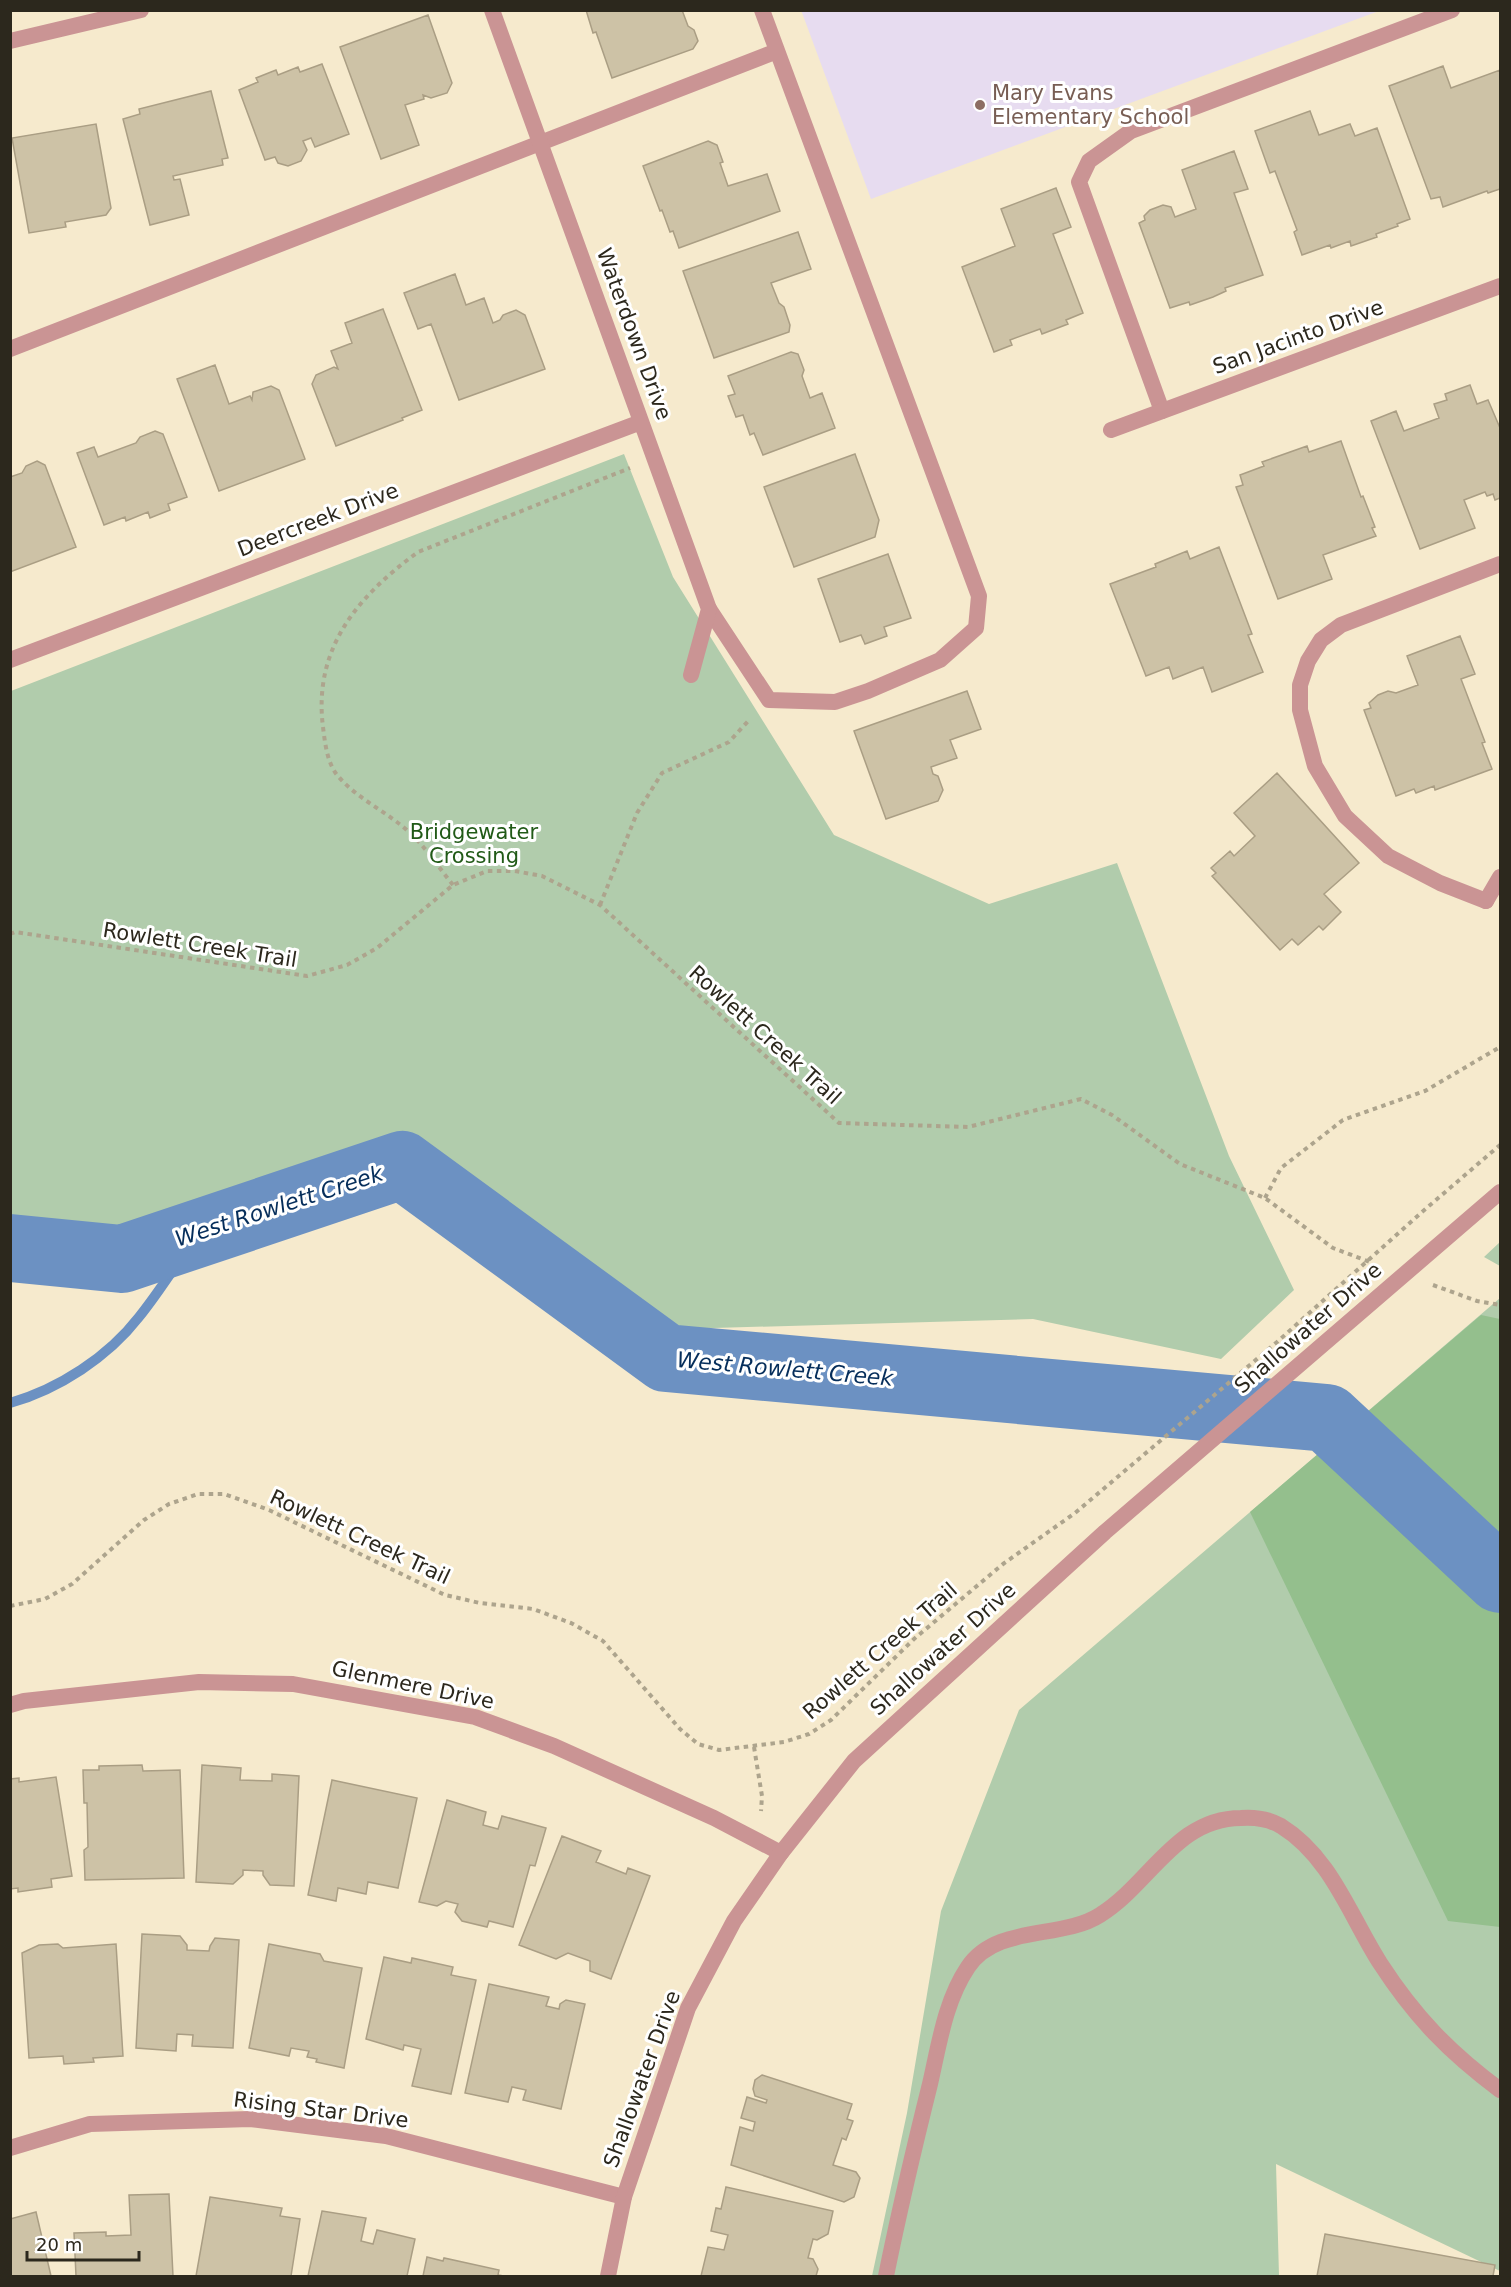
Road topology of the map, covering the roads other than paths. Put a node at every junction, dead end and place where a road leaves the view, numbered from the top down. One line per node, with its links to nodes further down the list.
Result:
1 (141, 10): 5 (street)
2 (492, 10): 7 (street, Waterdown Drive)
3 (762, 10): 6 (street)
4 (1452, 10): 10 (street)
5 (10, 40)
6 (777, 51): 7 (street); 14 (street, Waterdown Drive)
7 (541, 144): 9 (street); 11 (street, Waterdown Drive)
8 (1500, 286): 10 (street, San Jacinto Drive)
9 (10, 349)
10 (1162, 411): 12 (street, San Jacinto Drive)
11 (641, 422): 14 (street, Waterdown Drive); 15 (street, Deercreek Drive)
12 (1111, 430)
13 (1500, 564): 17 (street)
14 (710, 609): 16 (street)
15 (10, 660)
16 (691, 675)
17 (1500, 877)
18 (1500, 1192): 20 (street, Shallowater Drive)
19 (10, 1705): 20 (street, Glenmere Drive)
20 (781, 1853): 23 (street, Shallowater Drive)
21 (1500, 2090): 25 (street)
22 (10, 2148): 23 (street, Rising Star Drive)
23 (624, 2197): 24 (street, Shallowater Drive)
24 (608, 2277)
25 (886, 2277)

